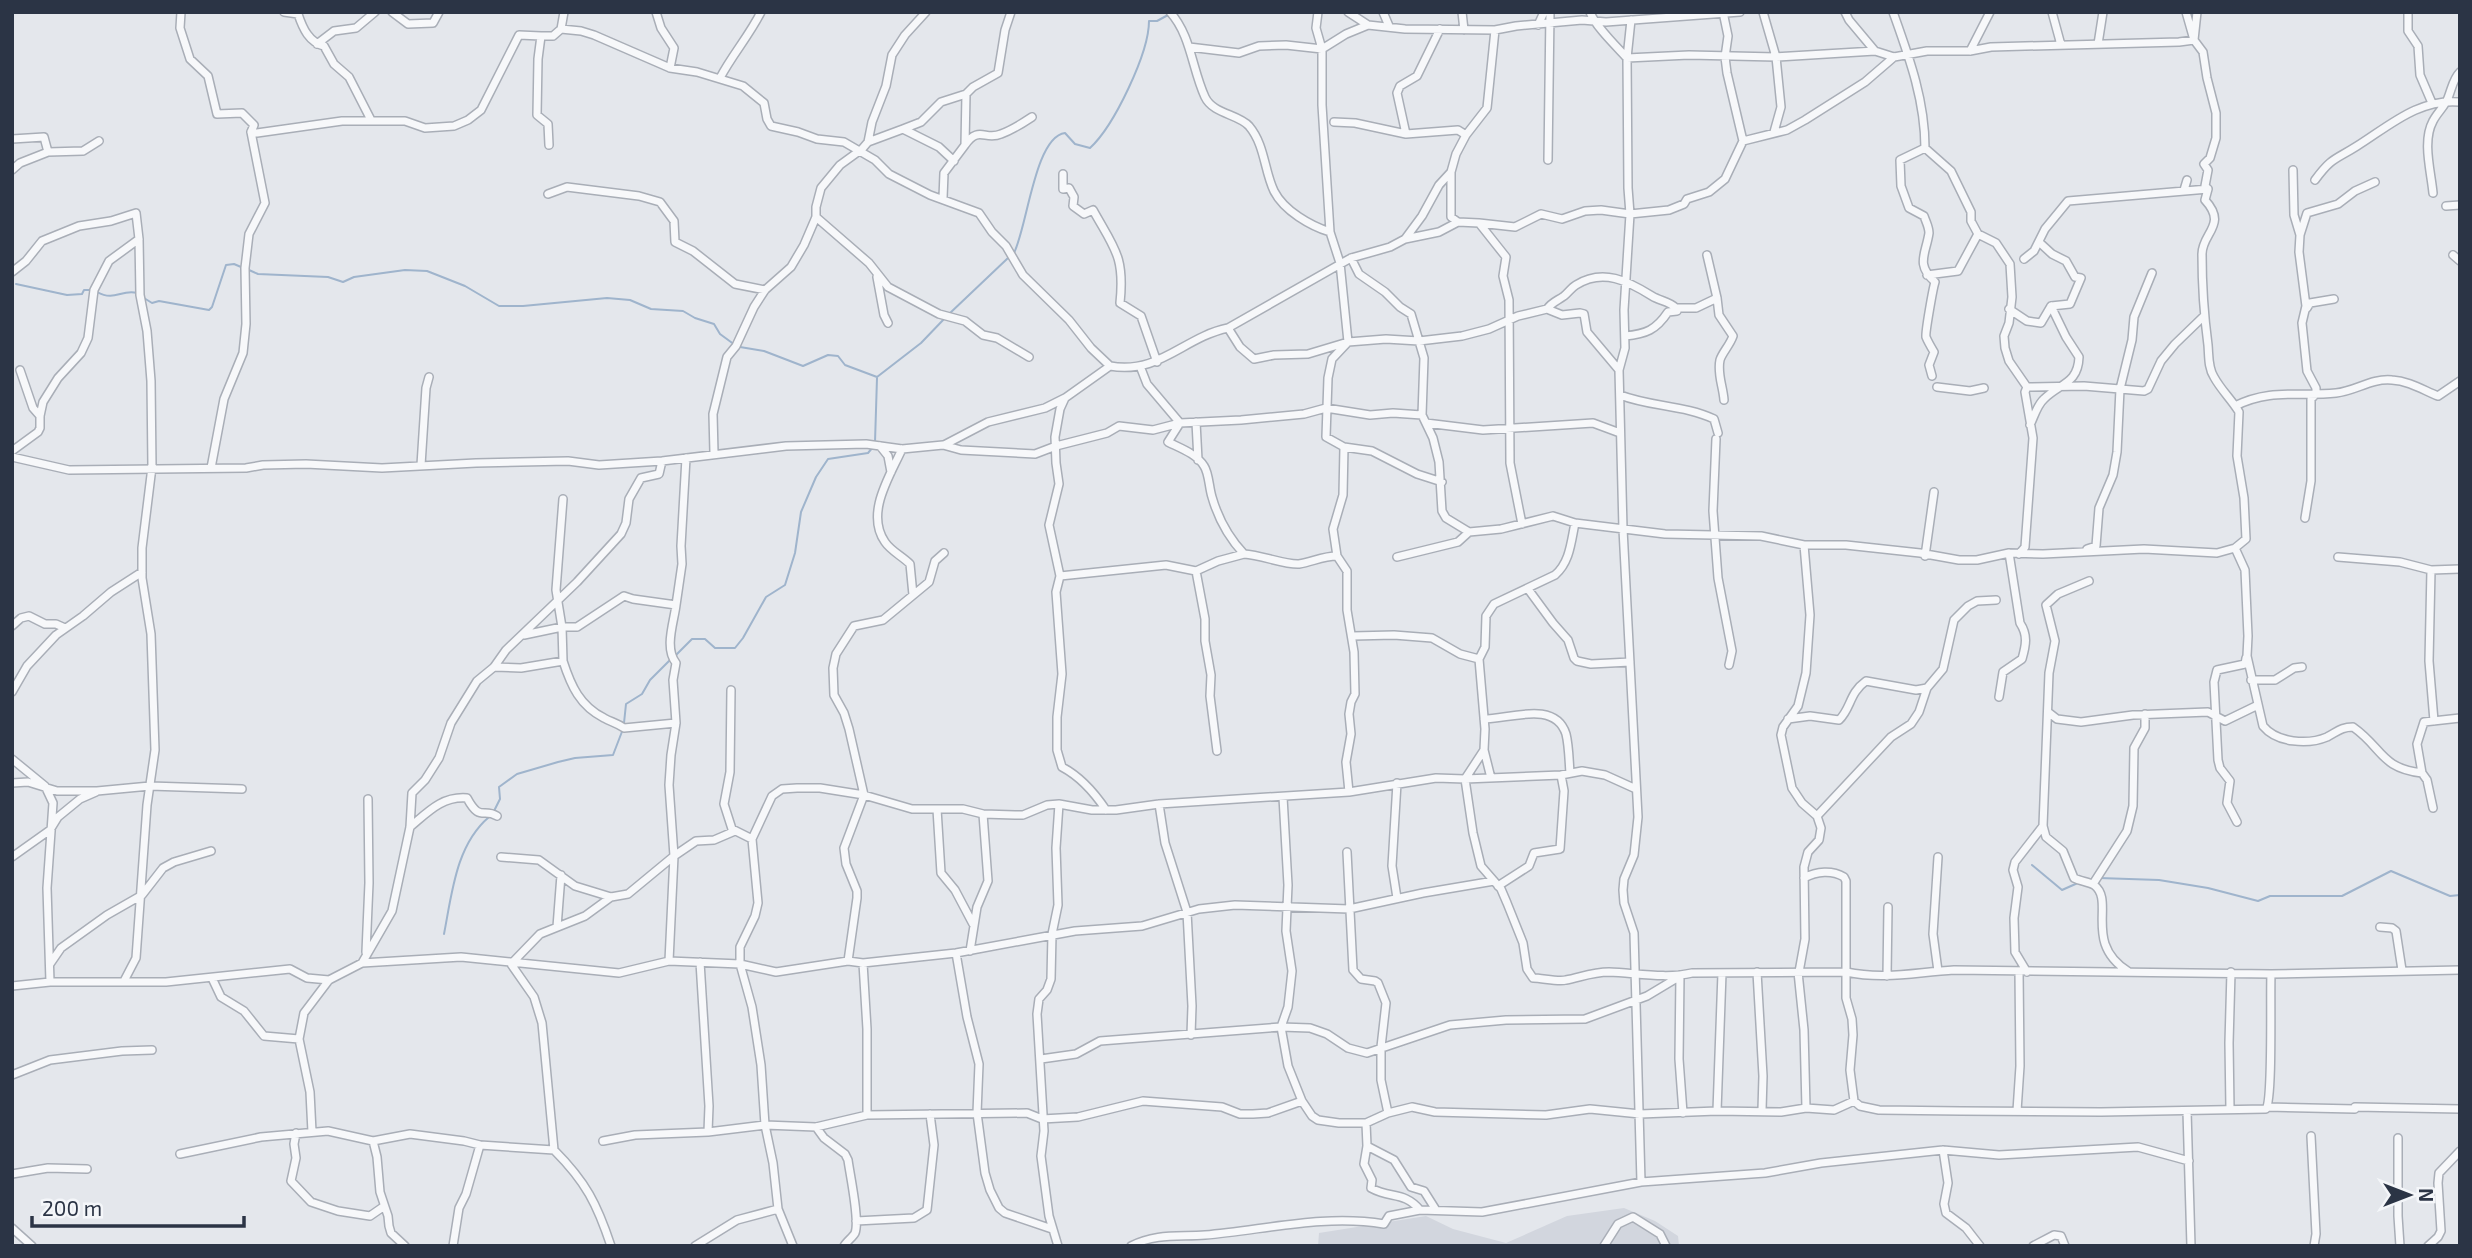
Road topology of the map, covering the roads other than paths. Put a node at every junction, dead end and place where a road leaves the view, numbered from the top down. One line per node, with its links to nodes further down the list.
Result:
1 (181, 12): 66 (street)
2 (284, 12): 43 (street)
3 (375, 12): 43 (street)
4 (392, 12): 5 (street)
5 (439, 12)
6 (564, 12): 37 (street)
7 (656, 12): 55 (street)
8 (761, 12): 57 (street)
9 (926, 12): 73 (street)
10 (1170, 12): 46 (street)
11 (1318, 12): 47 (street)
12 (1348, 12): 33 (street)
13 (1383, 12): 36 (street)
14 (1462, 12): 39 (street)
15 (1544, 12): 35 (street)
16 (1550, 12): 34 (street)
17 (1590, 12): 32 (street)
18 (1740, 12): 29 (street)
19 (1763, 12): 52 (street)
20 (1845, 12): 48 (street)
21 (1893, 12): 50 (street)
22 (1990, 12): 49 (street)
23 (2052, 12): 44 (street)
24 (2103, 12): 45 (street)
25 (2186, 12): 42 (street)
26 (2197, 12): 42 (street)
27 (2408, 12): 61 (street)
28 (1010, 13): 58 (street)
29 (1723, 13): 30 (street); 51 (street)
30 (1667, 15): 31 (street)
31 (1631, 20): 32 (street); 54 (street)
32 (1593, 22): 34 (street); 54 (street)
33 (1368, 24): 36 (street); 47 (street)
34 (1549, 24): 35 (street); 79 (street)
35 (1538, 25): 40 (street)
36 (1389, 26): 38 (street)
37 (561, 29): 41 (street); 55 (street)
38 (1440, 29): 39 (street); 68 (street)
39 (1464, 30): 40 (street)
40 (1495, 30): 69 (street)
41 (541, 36): 63 (street); 74 (street)
42 (2194, 40): 45 (street); 89 (street)
43 (317, 44): 63 (street)
44 (2061, 44): 45 (street); 49 (street)
45 (2098, 44)
46 (1189, 47): 47 (street); 99 (street)
47 (1322, 49): 99 (street)
48 (1875, 51): 52 (street); 53 (street)
49 (1970, 51): 50 (street)
50 (1907, 54): 53 (street); 76 (street)
51 (1725, 57): 52 (street); 54 (street); 72 (street)
52 (1776, 57): 67 (street)
53 (1894, 57): 67 (street)
54 (1627, 58): 95 (street)
55 (670, 68): 57 (street)
56 (2460, 72): 59 (street)
57 (720, 78): 77 (street)
58 (966, 94): 65 (street); 75 (street)
59 (2447, 101): 60 (street); 61 (street); 90 (street)
60 (2460, 102)
61 (2431, 103): 86 (street)
62 (1032, 117): 75 (street)
63 (371, 120): 66 (street)
64 (1334, 122): 68 (street)
65 (902, 129): 73 (street); 80 (street)
66 (251, 132): 172 (street)
67 (1774, 132): 72 (street)
68 (1406, 134): 69 (street)
69 (1466, 135): 83 (street)
70 (12, 139): 78 (street)
71 (99, 141): 78 (street)
72 (1743, 141): 95 (street)
73 (869, 142): 77 (street)
74 (549, 145)
75 (965, 145): 80 (street)
76 (1925, 148): 100 (street); 114 (street)
77 (860, 151): 92 (street); 96 (street)
78 (48, 152): 81 (street)
79 (1548, 160)
80 (954, 161): 92 (street)
81 (12, 170)
82 (2293, 170): 101 (street)
83 (1451, 172): 97 (street); 103 (street)
84 (1063, 174): 132 (street)
85 (2188, 180): 88 (street)
86 (2315, 180)
87 (2375, 182): 101 (street)
88 (2184, 190): 89 (street); 104 (street)
89 (2208, 190): 124 (street)
90 (2433, 193)
91 (548, 194): 116 (street)
92 (943, 198): 133 (street)
93 (2460, 205): 94 (street)
94 (2446, 206)
95 (1630, 214): 98 (street); 115 (street)
96 (816, 217): 112 (street); 116 (street)
97 (1458, 222): 98 (street); 103 (street)
98 (1479, 223): 125 (street)
99 (1330, 232): 110 (street)
100 (1978, 234): 114 (street); 121 (street)
101 (2300, 235): 123 (street)
102 (139, 239): 111 (street); 152 (street); 171 (street)
103 (1405, 239): 107 (street)
104 (2039, 242): 108 (street); 119 (street)
105 (1707, 255): 117 (street)
106 (2453, 255): 109 (street)
107 (1351, 258): 110 (street); 129 (street)
108 (2024, 259)
109 (2460, 261)
110 (1340, 263): 127 (street); 130 (street)
111 (12, 272)
112 (877, 273): 126 (street); 131 (street)
113 (2152, 273): 144 (street)
114 (1927, 275): 137 (street)
115 (1626, 281): 117 (street); 120 (street); 128 (street)
116 (765, 290): 165 (street)
117 (1717, 298): 148 (street)
118 (2334, 299): 123 (street)
119 (2051, 306): 121 (street); 140 (street)
120 (1547, 309): 125 (street); 136 (street)
121 (2009, 309): 142 (street)
122 (1677, 311): 128 (street)
123 (2303, 315): 146 (street)
124 (2204, 316): 144 (street); 149 (street)
125 (1509, 319): 129 (street); 157 (street)
126 (888, 323)
127 (1228, 328): 130 (street); 132 (street)
128 (1625, 335): 136 (street)
129 (1419, 341): 130 (street); 151 (street)
130 (1348, 342): 150 (street)
131 (1029, 357)
132 (1157, 362): 134 (street)
133 (1110, 366): 134 (street); 147 (street)
134 (1140, 366): 154 (street)
135 (20, 370): 152 (street)
136 (1619, 370): 145 (street)
137 (1931, 376)
138 (429, 377): 170 (street)
139 (2460, 381): 146 (street)
140 (2060, 386): 142 (street); 144 (street); 156 (street)
141 (1937, 387): 143 (street)
142 (2026, 387): 156 (street)
143 (1984, 388)
144 (2120, 389): 185 (street)
145 (1620, 394): 158 (street); 182 (street)
146 (2316, 394): 149 (street); 177 (street)
147 (1066, 398): 159 (street); 161 (street)
148 (1724, 400)
149 (2235, 406): 184 (street)
150 (1326, 408): 151 (street); 153 (street); 162 (street)
151 (1422, 415): 155 (street)
152 (40, 416): 164 (street)
153 (1196, 422): 154 (street); 169 (street)
154 (1180, 423): 161 (street); 169 (street)
155 (1426, 423): 157 (street); 174 (street)
156 (2030, 426): 189 (street)
157 (1508, 429): 158 (street); 179 (street)
158 (1620, 433): 180 (street)
159 (943, 445): 161 (street); 163 (street)
160 (880, 446): 163 (street); 165 (street); 173 (street)
161 (1056, 446): 198 (street)
162 (1344, 447): 174 (street); 191 (street)
163 (902, 449): 173 (street)
164 (12, 451)
165 (714, 453): 167 (street)
166 (12, 457): 171 (street)
167 (686, 458): 168 (street); 204 (street)
168 (662, 461): 170 (street); 202 (street)
169 (1198, 461): 188 (street)
170 (421, 465): 172 (street)
171 (152, 467): 172 (street); 197 (street)
172 (211, 468)
173 (891, 473): 201 (street)
174 (1442, 482): 181 (street)
175 (1934, 492): 190 (street)
176 (563, 499): 202 (street)
177 (2305, 518)
178 (1574, 523): 179 (street); 180 (street); 200 (street)
179 (1522, 524): 181 (street)
180 (1623, 529): 182 (street); 213 (street)
181 (1469, 532): 192 (street)
182 (1714, 535): 183 (street); 214 (street)
183 (1804, 545): 190 (street); 228 (street)
184 (2235, 548): 185 (street); 210 (street)
185 (2079, 551): 189 (street)
186 (944, 553): 201 (street)
187 (2009, 553): 189 (street); 190 (street); 221 (street)
188 (1244, 554): 191 (street); 196 (street)
189 (2019, 554)
190 (1925, 555)
191 (1337, 556): 209 (street)
192 (1397, 556)
193 (2338, 557): 195 (street)
194 (2460, 569): 195 (street)
195 (2431, 570): 229 (street)
196 (1196, 571): 198 (street); 232 (street)
197 (142, 572): 207 (street); 241 (street)
198 (1060, 576): 253 (street)
199 (2089, 581): 223 (street)
200 (1528, 589): 211 (street); 213 (street)
201 (913, 595): 246 (street)
202 (557, 599): 206 (street); 208 (street)
203 (1996, 600): 218 (street)
204 (676, 605): 206 (street); 230 (street)
205 (12, 626): 207 (street)
206 (562, 627): 208 (street); 212 (street)
207 (65, 628): 220 (street)
208 (520, 636): 215 (street)
209 (1353, 636): 211 (street); 245 (street)
210 (2247, 656): 217 (street); 225 (street)
211 (1479, 659): 227 (street)
212 (563, 661): 215 (street); 230 (street)
213 (1630, 662): 243 (street)
214 (1729, 665)
215 (494, 667): 259 (street)
216 (2302, 667): 217 (street)
217 (2251, 680): 222 (street)
218 (1927, 688): 228 (street); 256 (street)
219 (731, 690): 261 (street)
220 (12, 692)
221 (1999, 697)
222 (2258, 705): 225 (street); 234 (street)
223 (2048, 712): 224 (street); 258 (street)
224 (2145, 714): 225 (street); 272 (street)
225 (2215, 715): 257 (street)
226 (2460, 718): 229 (street)
227 (1484, 719): 231 (street); 235 (street)
228 (1788, 719): 256 (street)
229 (2434, 721): 234 (street)
230 (676, 723): 265 (street)
231 (1484, 750): 236 (street); 237 (street)
232 (1217, 751)
233 (12, 759): 240 (street)
234 (2422, 773): 251 (street)
235 (1566, 774): 236 (street); 243 (street); 271 (street)
236 (1491, 778): 237 (street)
237 (1465, 779): 239 (street); 271 (street)
238 (12, 783): 240 (street)
239 (1397, 783): 245 (street); 275 (street)
240 (45, 786): 244 (street); 260 (street)
241 (150, 786): 242 (street); 244 (street); 273 (street)
242 (242, 789)
243 (1636, 789): 307 (street)
244 (97, 791): 260 (street)
245 (1349, 792): 247 (street)
246 (863, 795): 252 (street); 262 (street); 288 (street)
247 (1283, 797): 250 (street); 276 (street)
248 (368, 799): 285 (street)
249 (1059, 804): 253 (street); 254 (street); 283 (street)
250 (1159, 804): 253 (street); 279 (street)
251 (2433, 808)
252 (937, 809): 254 (street); 280 (street)
253 (1106, 810)
254 (983, 814): 280 (street)
255 (497, 816): 259 (street)
256 (1817, 816): 270 (street)
257 (2237, 822)
258 (2043, 826): 272 (street); 302 (street)
259 (410, 827): 285 (street)
260 (50, 830): 266 (street); 294 (street)
261 (735, 831): 262 (street); 265 (street)
262 (752, 839): 293 (street)
263 (211, 851): 273 (street)
264 (1347, 852): 278 (street)
265 (674, 856): 274 (street); 287 (street)
266 (12, 857)
267 (501, 857): 269 (street)
268 (1938, 857): 297 (street)
269 (561, 875): 274 (street); 281 (street)
270 (1804, 878): 300 (street); 301 (street)
271 (1496, 883): 275 (street); 307 (street)
272 (2093, 884): 303 (street)
273 (142, 895): 294 (street); 312 (street)
274 (611, 897): 281 (street)
275 (1397, 898): 278 (street)
276 (1288, 906): 278 (street); 279 (street); 316 (street)
277 (1888, 907): 309 (street)
278 (1349, 909): 319 (street)
279 (1188, 912): 283 (street); 317 (street)
280 (973, 925): 284 (street)
281 (557, 927): 292 (street)
282 (2380, 927): 295 (street)
283 (1052, 934): 284 (street); 321 (street)
284 (970, 951): 286 (street)
285 (366, 953): 290 (street)
286 (956, 953): 291 (street); 334 (street)
287 (669, 961): 289 (street); 292 (street)
288 (848, 961): 291 (street); 293 (street)
289 (700, 962): 293 (street); 346 (street)
290 (362, 963): 292 (street); 311 (street)
291 (863, 963): 340 (street)
292 (511, 964): 354 (street)
293 (740, 964): 343 (street)
294 (49, 965): 313 (street)
295 (2402, 970): 296 (street); 306 (street)
296 (2460, 970)
297 (1938, 971): 302 (street); 309 (street)
298 (1722, 972): 299 (street); 308 (street); 331 (street)
299 (1757, 972): 300 (street); 330 (street)
300 (1798, 972): 301 (street); 327 (street)
301 (1846, 972): 309 (street); 324 (street)
302 (2023, 972): 303 (street); 332 (street)
303 (2130, 972): 304 (street)
304 (2231, 972): 306 (street); 328 (street)
305 (1691, 974): 308 (street)
306 (2271, 974): 326 (street)
307 (1635, 975): 308 (street); 315 (street)
308 (1680, 975): 315 (street); 337 (street)
309 (1887, 976)
310 (212, 978): 311 (street); 312 (street); 318 (street)
311 (329, 980): 318 (street)
312 (124, 981): 313 (street)
313 (50, 982): 314 (street)
314 (12, 986)
315 (1636, 1000): 319 (street); 339 (street)
316 (1281, 1027): 317 (street); 319 (street); 323 (street)
317 (1191, 1035): 321 (street)
318 (299, 1039): 345 (street)
319 (1381, 1047): 336 (street)
320 (152, 1050): 322 (street)
321 (1041, 1059): 325 (street)
322 (12, 1075)
323 (1301, 1101): 341 (street); 342 (street)
324 (1854, 1101): 327 (street); 332 (street)
325 (1041, 1105): 335 (street); 341 (street)
326 (2267, 1107): 328 (street); 329 (street)
327 (1805, 1108): 330 (street)
328 (2230, 1109): 333 (street)
329 (2460, 1109)
330 (1762, 1110): 331 (street)
331 (1717, 1111): 337 (street)
332 (2017, 1111): 333 (street)
333 (2187, 1111): 358 (street)
334 (977, 1113): 335 (street); 338 (street); 368 (street)
335 (1027, 1113): 341 (street)
336 (1388, 1113): 339 (street); 342 (street)
337 (1684, 1113): 339 (street)
338 (930, 1114): 340 (street); 366 (street)
339 (1640, 1114): 361 (street)
340 (867, 1115): 344 (street)
341 (1042, 1119): 368 (street)
342 (1366, 1123): 353 (street)
343 (765, 1125): 344 (street); 346 (street); 363 (street)
344 (816, 1127): 366 (street)
345 (312, 1132): 347 (street); 350 (street)
346 (708, 1132): 351 (street)
347 (296, 1133): 357 (street); 362 (street)
348 (2311, 1136): 384 (street)
349 (2398, 1138): 385 (street)
350 (373, 1141): 352 (street); 362 (street)
351 (603, 1141)
352 (480, 1145): 354 (street); 371 (street)
353 (1367, 1146): 364 (street); 365 (street)
354 (554, 1150): 372 (street)
355 (1943, 1150): 358 (street); 361 (street); 380 (street)
356 (2460, 1151): 386 (street)
357 (180, 1154)
358 (2189, 1161): 383 (street)
359 (87, 1169): 360 (street)
360 (12, 1174)
361 (1641, 1182): 365 (street)
362 (383, 1207): 370 (street)
363 (778, 1209): 373 (street); 374 (street)
364 (1420, 1210): 365 (street); 377 (street)
365 (1436, 1210)
366 (856, 1221): 375 (street)
367 (12, 1228): 369 (street)
368 (1052, 1229): 376 (street)
369 (32, 1246)
370 (405, 1246)
371 (453, 1246)
372 (611, 1246)
373 (695, 1246)
374 (793, 1246)
375 (844, 1246)
376 (1058, 1246)
377 (1131, 1246)
378 (1604, 1246): 379 (street)
379 (1666, 1246)
380 (1980, 1246)
381 (2033, 1246): 382 (street)
382 (2065, 1246)
383 (2191, 1246)
384 (2314, 1246)
385 (2400, 1246)
386 (2428, 1246)

